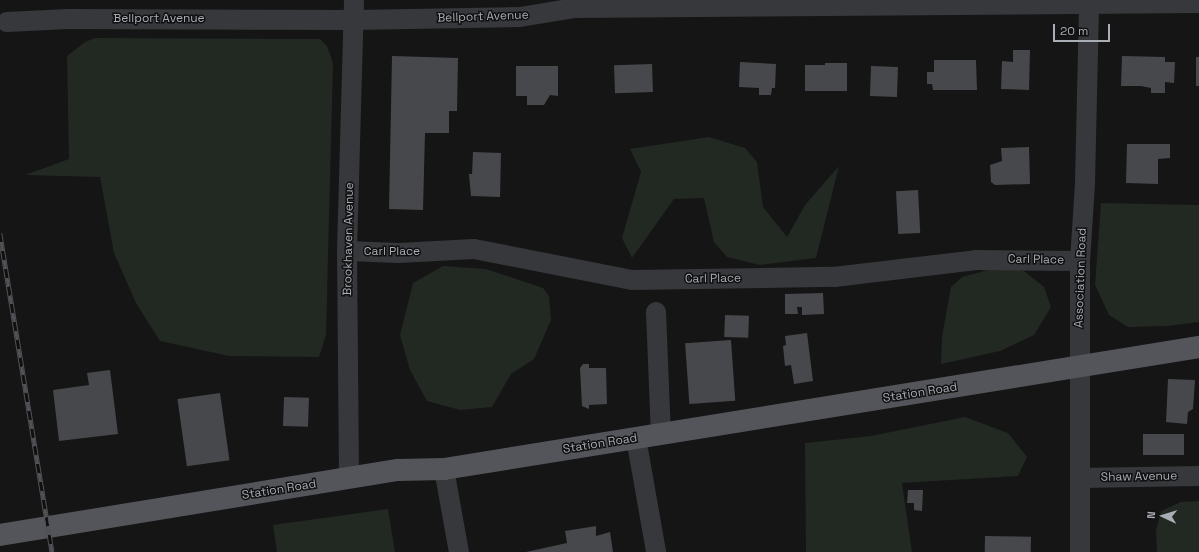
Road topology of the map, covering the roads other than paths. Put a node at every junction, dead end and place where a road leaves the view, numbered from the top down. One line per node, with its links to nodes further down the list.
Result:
1 (354, 0): 4 (street, Brookhaven Avenue)
2 (1199, 3): 3 (street, Bellport Avenue)
3 (1089, 5): 4 (street, Bellport Avenue); 7 (street, Association Road)
4 (354, 20): 5 (street, Bellport Avenue); 6 (street, Brookhaven Avenue)
5 (7, 22)
6 (347, 251): 7 (street, Carl Place); 15 (street, Brookhaven Avenue)
7 (1080, 261): 10 (street, Association Road)
8 (656, 312): 11 (street)
9 (1199, 347): 10 (main road, Station Road)
10 (1079, 367): 11 (main road, Station Road); 16 (street, Association Road)
11 (661, 434): 12 (main road, Station Road)
12 (636, 438): 13 (main road, Station Road); 19 (street)
13 (444, 469): 15 (main road, Station Road); 18 (street)
14 (1199, 476): 16 (street, Shaw Avenue)
15 (349, 478): 17 (main road, Station Road)
16 (1080, 478): 20 (street, Association Road)
17 (0, 535)
18 (459, 552)
19 (656, 552)
20 (1080, 552)

